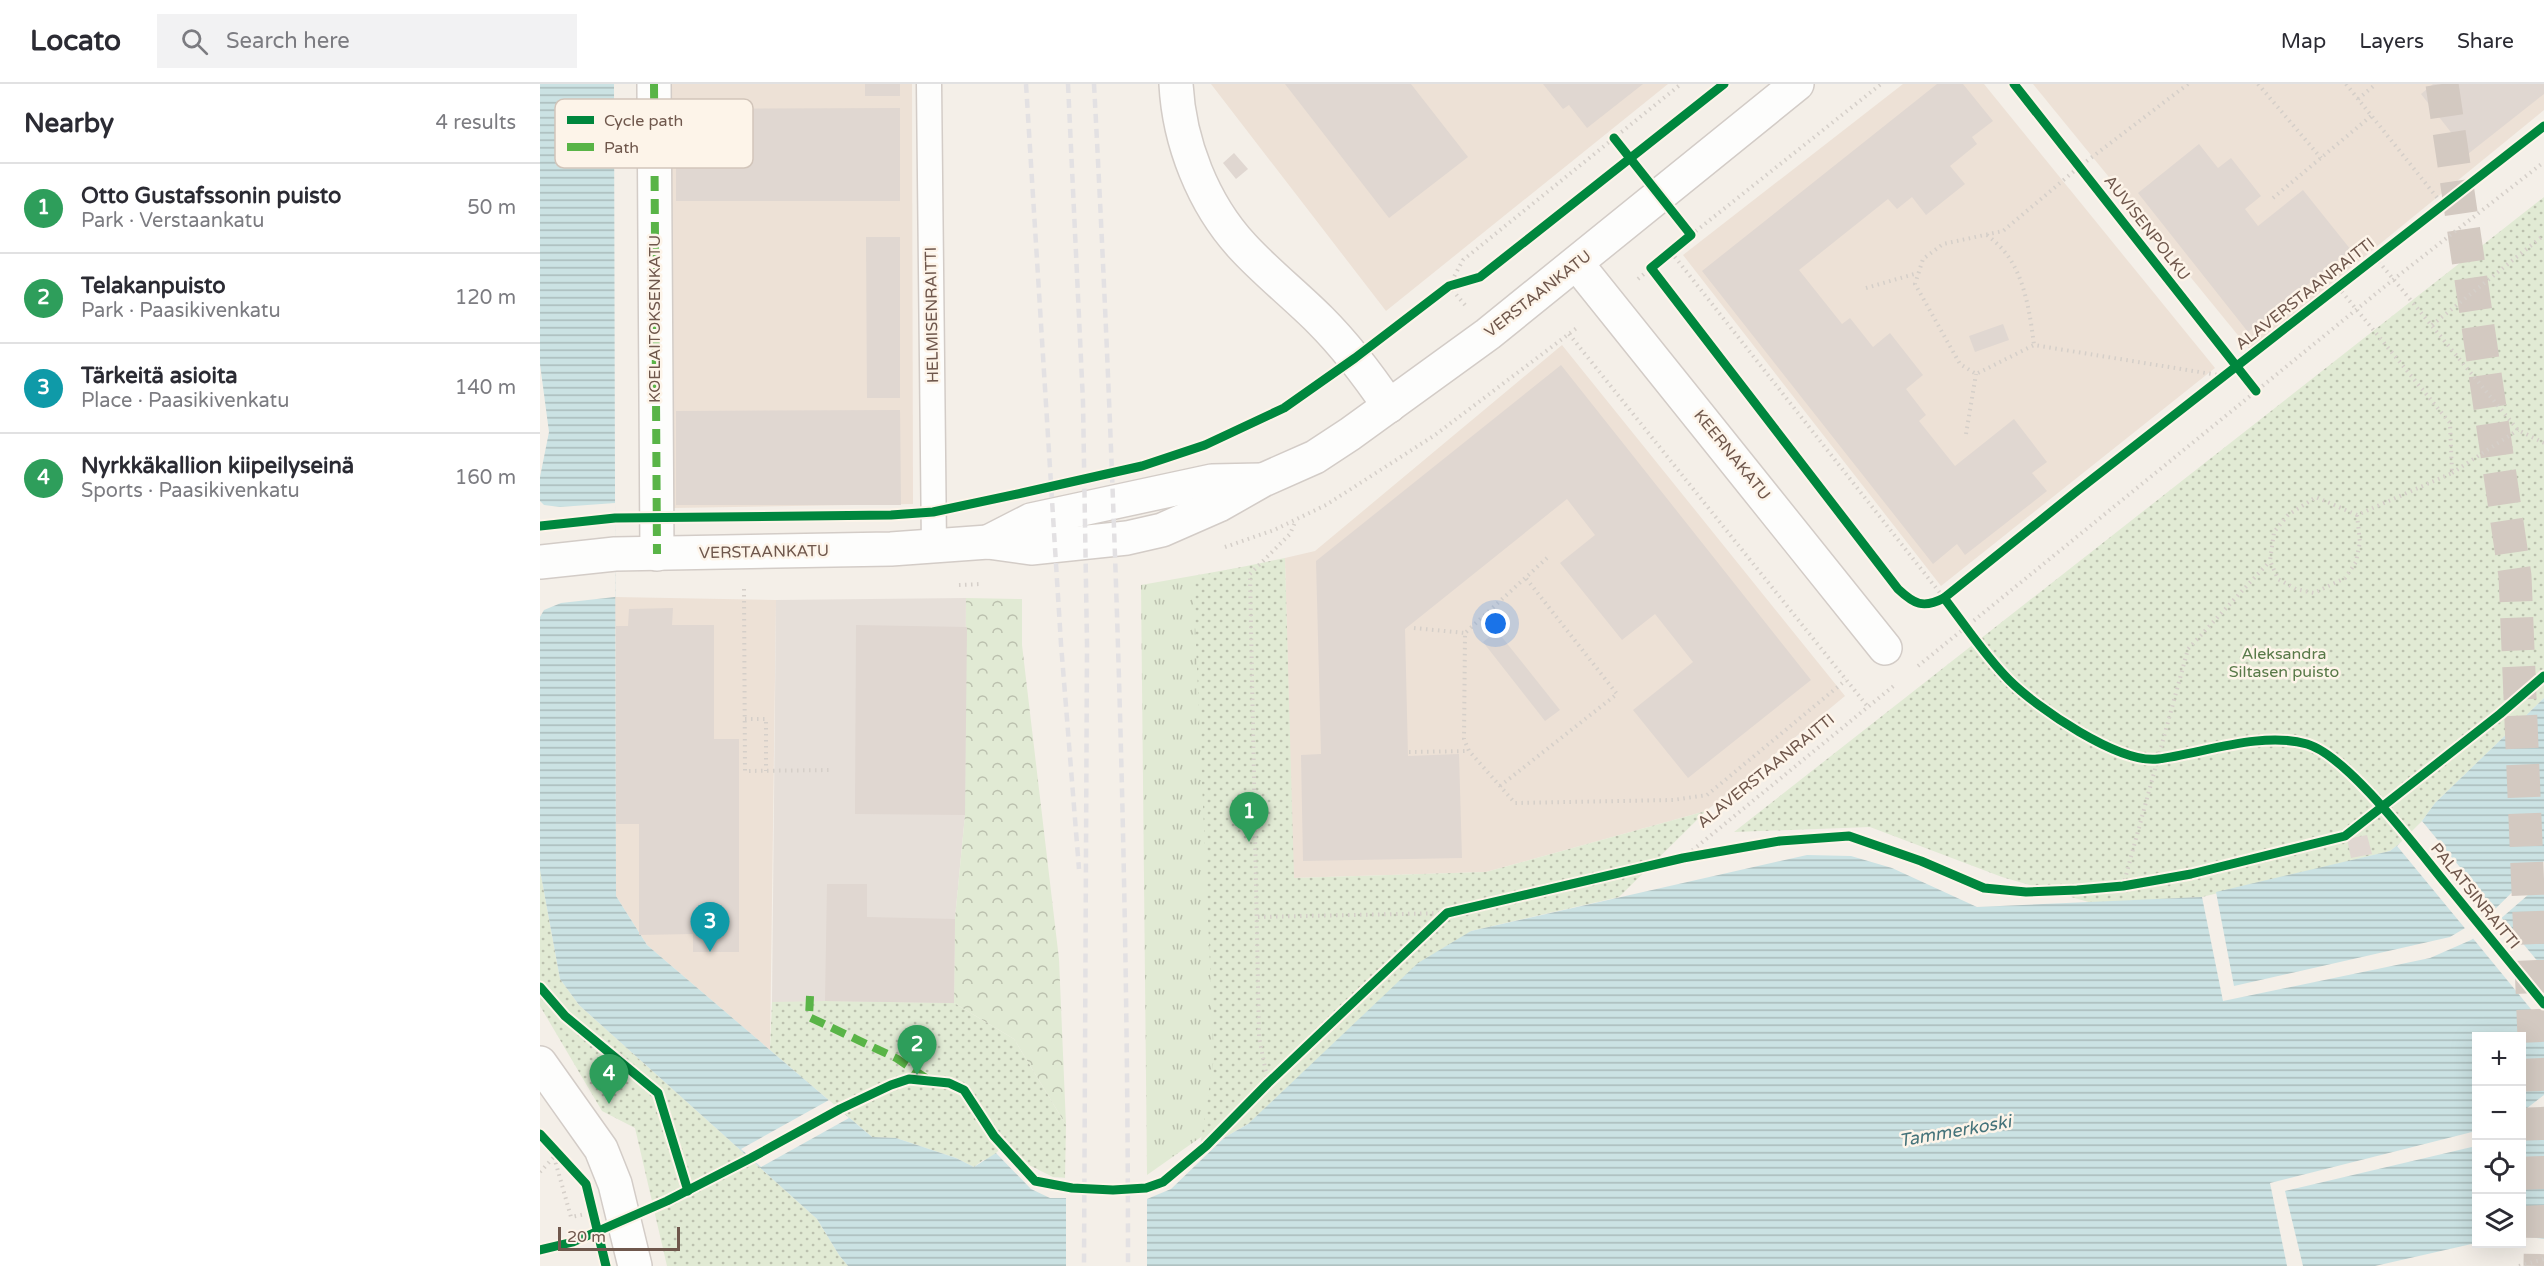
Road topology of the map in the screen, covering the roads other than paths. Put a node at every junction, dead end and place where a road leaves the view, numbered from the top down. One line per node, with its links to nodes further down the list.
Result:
1 (654, 84): 5 (street, KOELAITOKSENKATU)
2 (929, 84): 9 (lane, HELMISENRAITTI)
3 (1176, 84): 8 (street)
4 (1797, 84): 7 (street, VERSTAANKATU)
5 (654, 99)
6 (655, 168): 10 (street, KOELAITOKSENKATU)
7 (1577, 264): 8 (street, VERSTAANKATU); 12 (street, KEERNAKATU)
8 (1389, 406): 9 (street, VERSTAANKATU)
9 (934, 546): 10 (street, VERSTAANKATU)
10 (657, 554): 11 (street, VERSTAANKATU)
11 (540, 562)
12 (1885, 648)
13 (540, 1063): 14 (street)
14 (635, 1266)

